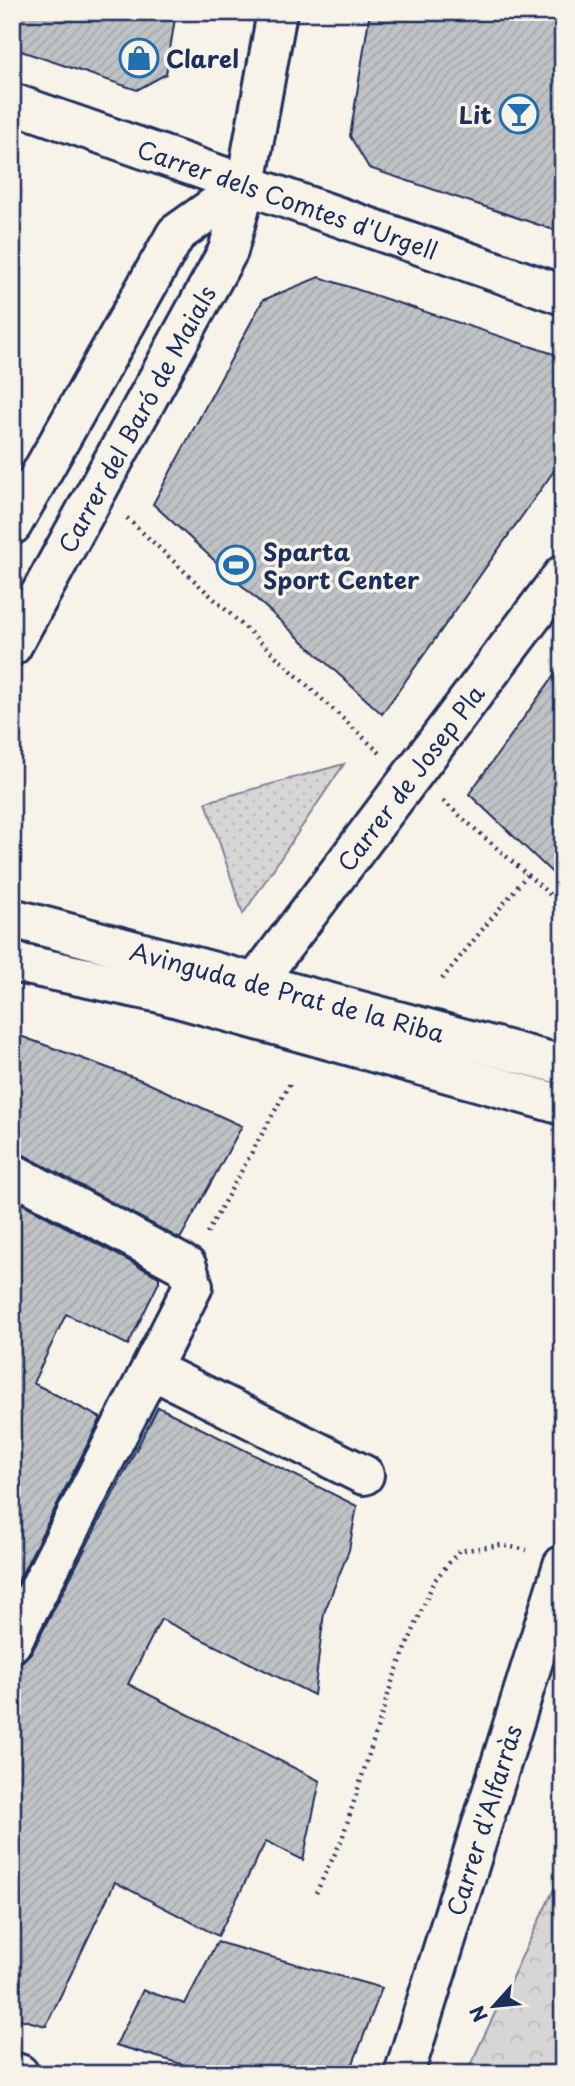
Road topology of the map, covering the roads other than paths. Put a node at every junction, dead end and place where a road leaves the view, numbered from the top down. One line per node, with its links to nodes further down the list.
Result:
1 (277, 12): 3 (street, Carrer del Baró de Maials)
2 (12, 103): 3 (street, Carrer dels Comtes d'Urgell)
3 (246, 184): 4 (street, Carrer dels Comtes d'Urgell); 5 (street); 7 (street, Carrer del Baró de Maials)
4 (563, 295)
5 (12, 525)
6 (563, 575): 10 (street, Carrer de Josep Pla)
7 (12, 646)
8 (12, 918): 10 (street, Avinguda de Prat de la Riba)
9 (12, 962): 12 (street, Avinguda de Prat de la Riba)
10 (256, 982): 11 (street, Avinguda de Prat de la Riba)
11 (563, 1065)
12 (563, 1105)
13 (12, 1173): 14 (street)
14 (153, 1370): 15 (street); 17 (street)
15 (364, 1475)
16 (562, 1567): 20 (street, Carrer d'Alfarràs)
17 (12, 1642)
18 (12, 2072): 19 (street)
19 (19, 2074)
20 (404, 2074)

